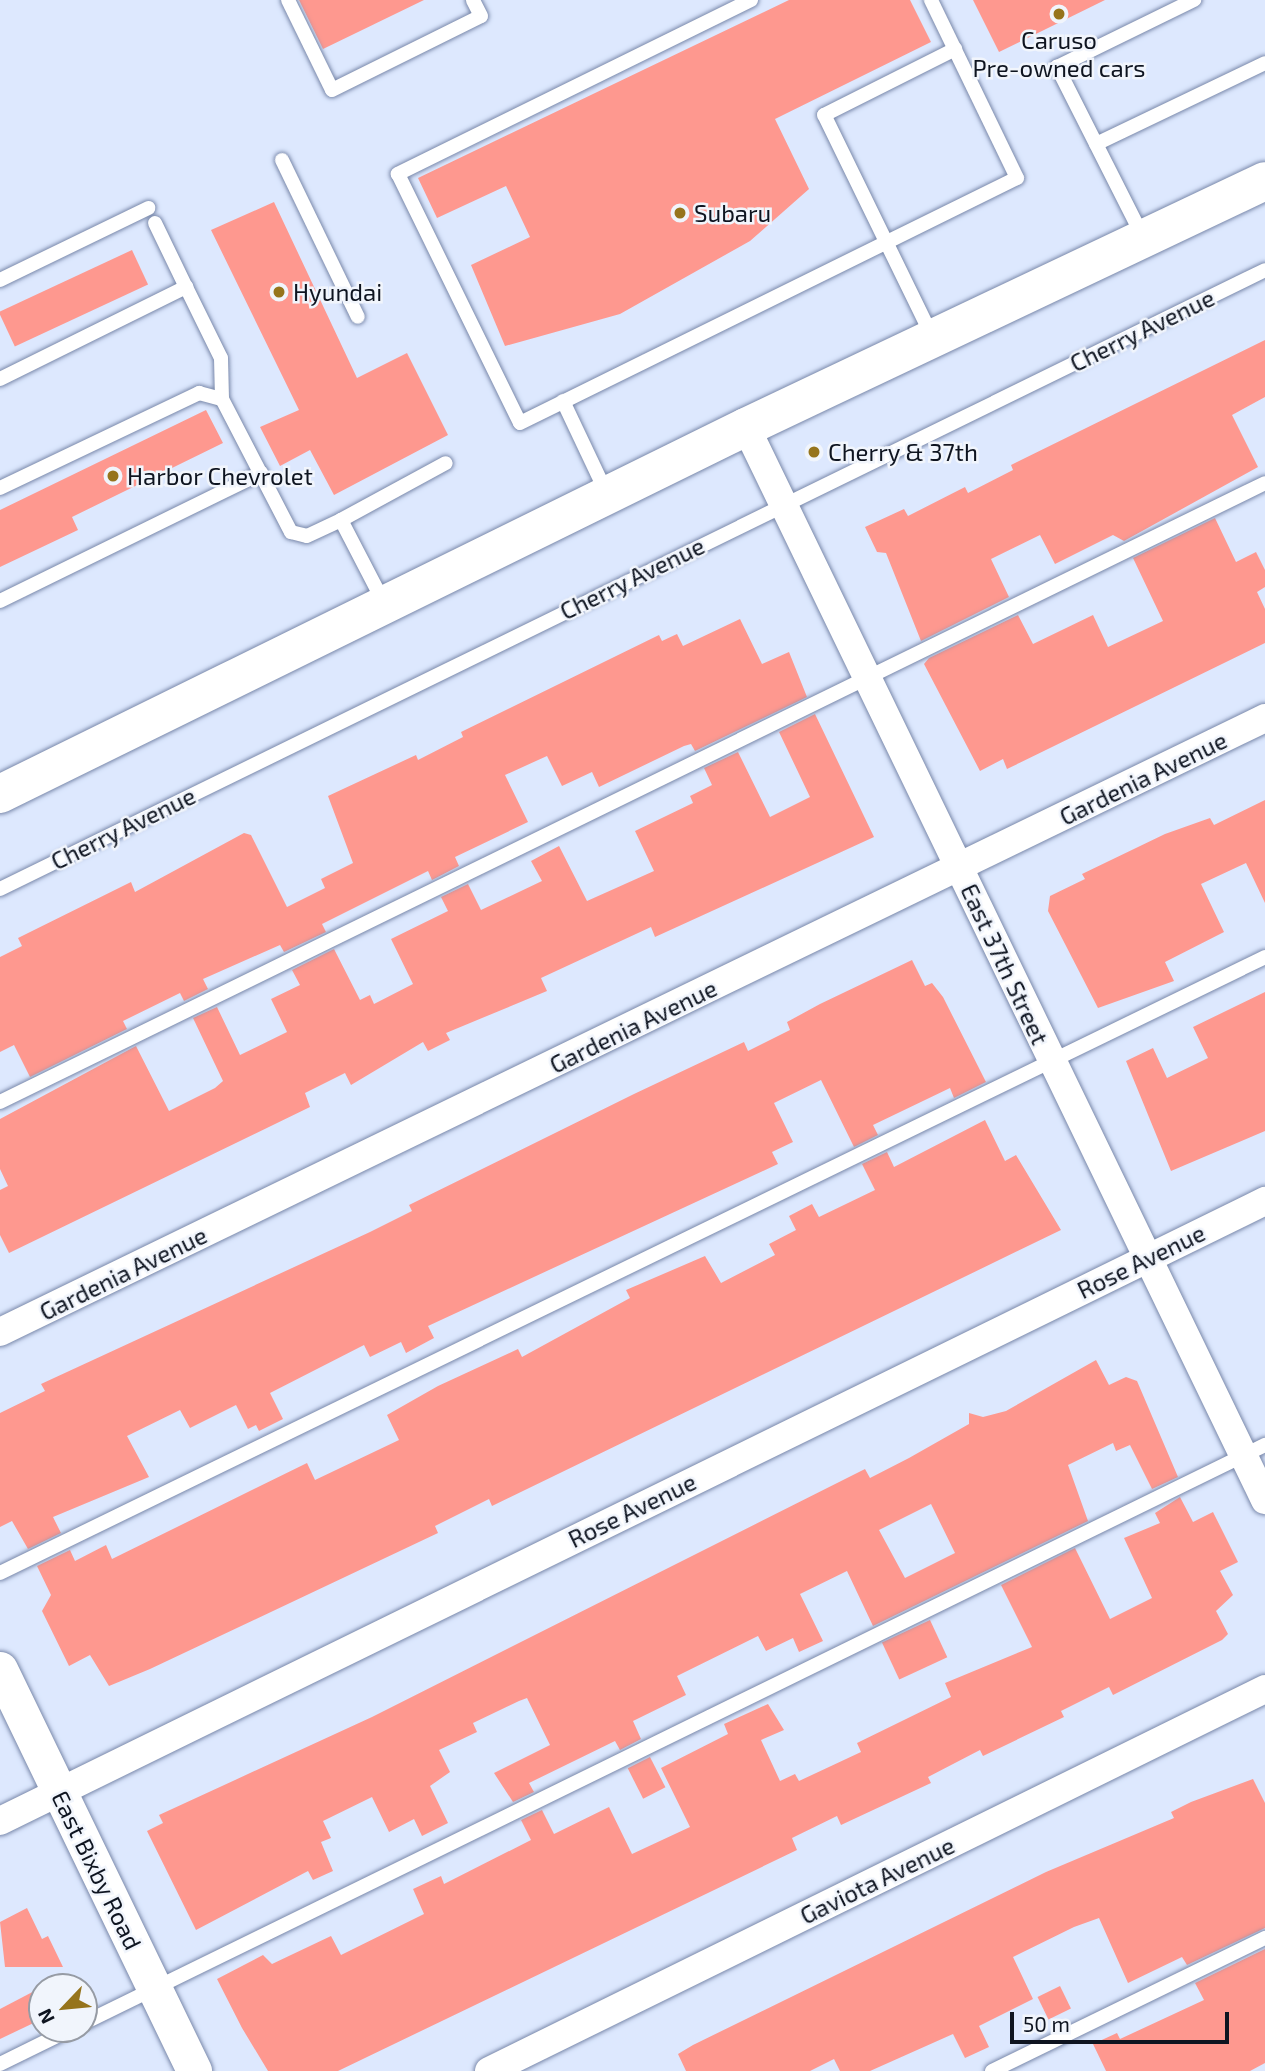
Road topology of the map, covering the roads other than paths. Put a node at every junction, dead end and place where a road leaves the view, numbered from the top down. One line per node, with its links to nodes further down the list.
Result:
1 (288, 0): 2 (lane)
2 (473, 0)
3 (751, 0): 22 (lane)
4 (931, 0): 6 (lane)
5 (1194, 0): 8 (lane)
6 (955, 50): 14 (lane); 14 (lane)
7 (1265, 63): 8 (lane)
8 (1097, 144): 13 (lane)
9 (282, 160): 18 (lane)
10 (1265, 181): 13 (main road)
11 (148, 208): 16 (lane)
12 (155, 223): 17 (lane)
13 (1144, 238): 19 (main road)
14 (887, 242): 19 (lane); 22 (lane)
15 (1265, 270): 29 (lane, Cherry Avenue)
16 (0, 280)
17 (186, 287): 20 (lane); 21 (lane)
18 (358, 317)
19 (932, 338): 23 (main road)
20 (0, 379)
21 (222, 399): 25 (lane); 27 (lane)
22 (563, 401): 28 (lane)
23 (746, 427): 28 (main road); 29 (street, East 37th Street)
24 (446, 463): 30 (lane)
25 (261, 473): 30 (lane); 31 (lane)
26 (1265, 483): 33 (lane)
27 (1, 485)
28 (608, 495): 32 (main road)
29 (783, 504): 33 (street, East 37th Street); 37 (lane, Cherry Avenue)
30 (341, 520): 32 (lane)
31 (0, 601)
32 (385, 605): 35 (main road)
33 (867, 679): 36 (street, East 37th Street); 40 (lane)
34 (1265, 718): 36 (street, Gardenia Avenue)
35 (0, 794)
36 (960, 868): 39 (street, East 37th Street); 43 (street, Gardenia Avenue)
37 (0, 889)
38 (1265, 957): 39 (lane)
39 (1051, 1061): 42 (street, East 37th Street); 46 (lane)
40 (0, 1102)
41 (1265, 1201): 42 (street, Rose Avenue)
42 (1144, 1259): 44 (street, East 37th Street); 49 (street, Rose Avenue)
43 (0, 1332)
44 (1254, 1451): 45 (street, East 37th Street); 52 (lane)
45 (1265, 1500)
46 (0, 1573)
47 (0, 1669): 49 (street, East Bixby Road)
48 (1265, 1689): 57 (street, Gaviota Avenue)
49 (59, 1792): 50 (street, Rose Avenue); 52 (street, East Bixby Road)
50 (0, 1821)
51 (1265, 1938): 58 (lane)
52 (153, 1989): 53 (lane); 56 (street, East Bixby Road)
53 (98, 2016)
54 (43, 2043): 55 (lane)
55 (0, 2064)
56 (194, 2071)
57 (489, 2071)
58 (992, 2071)

